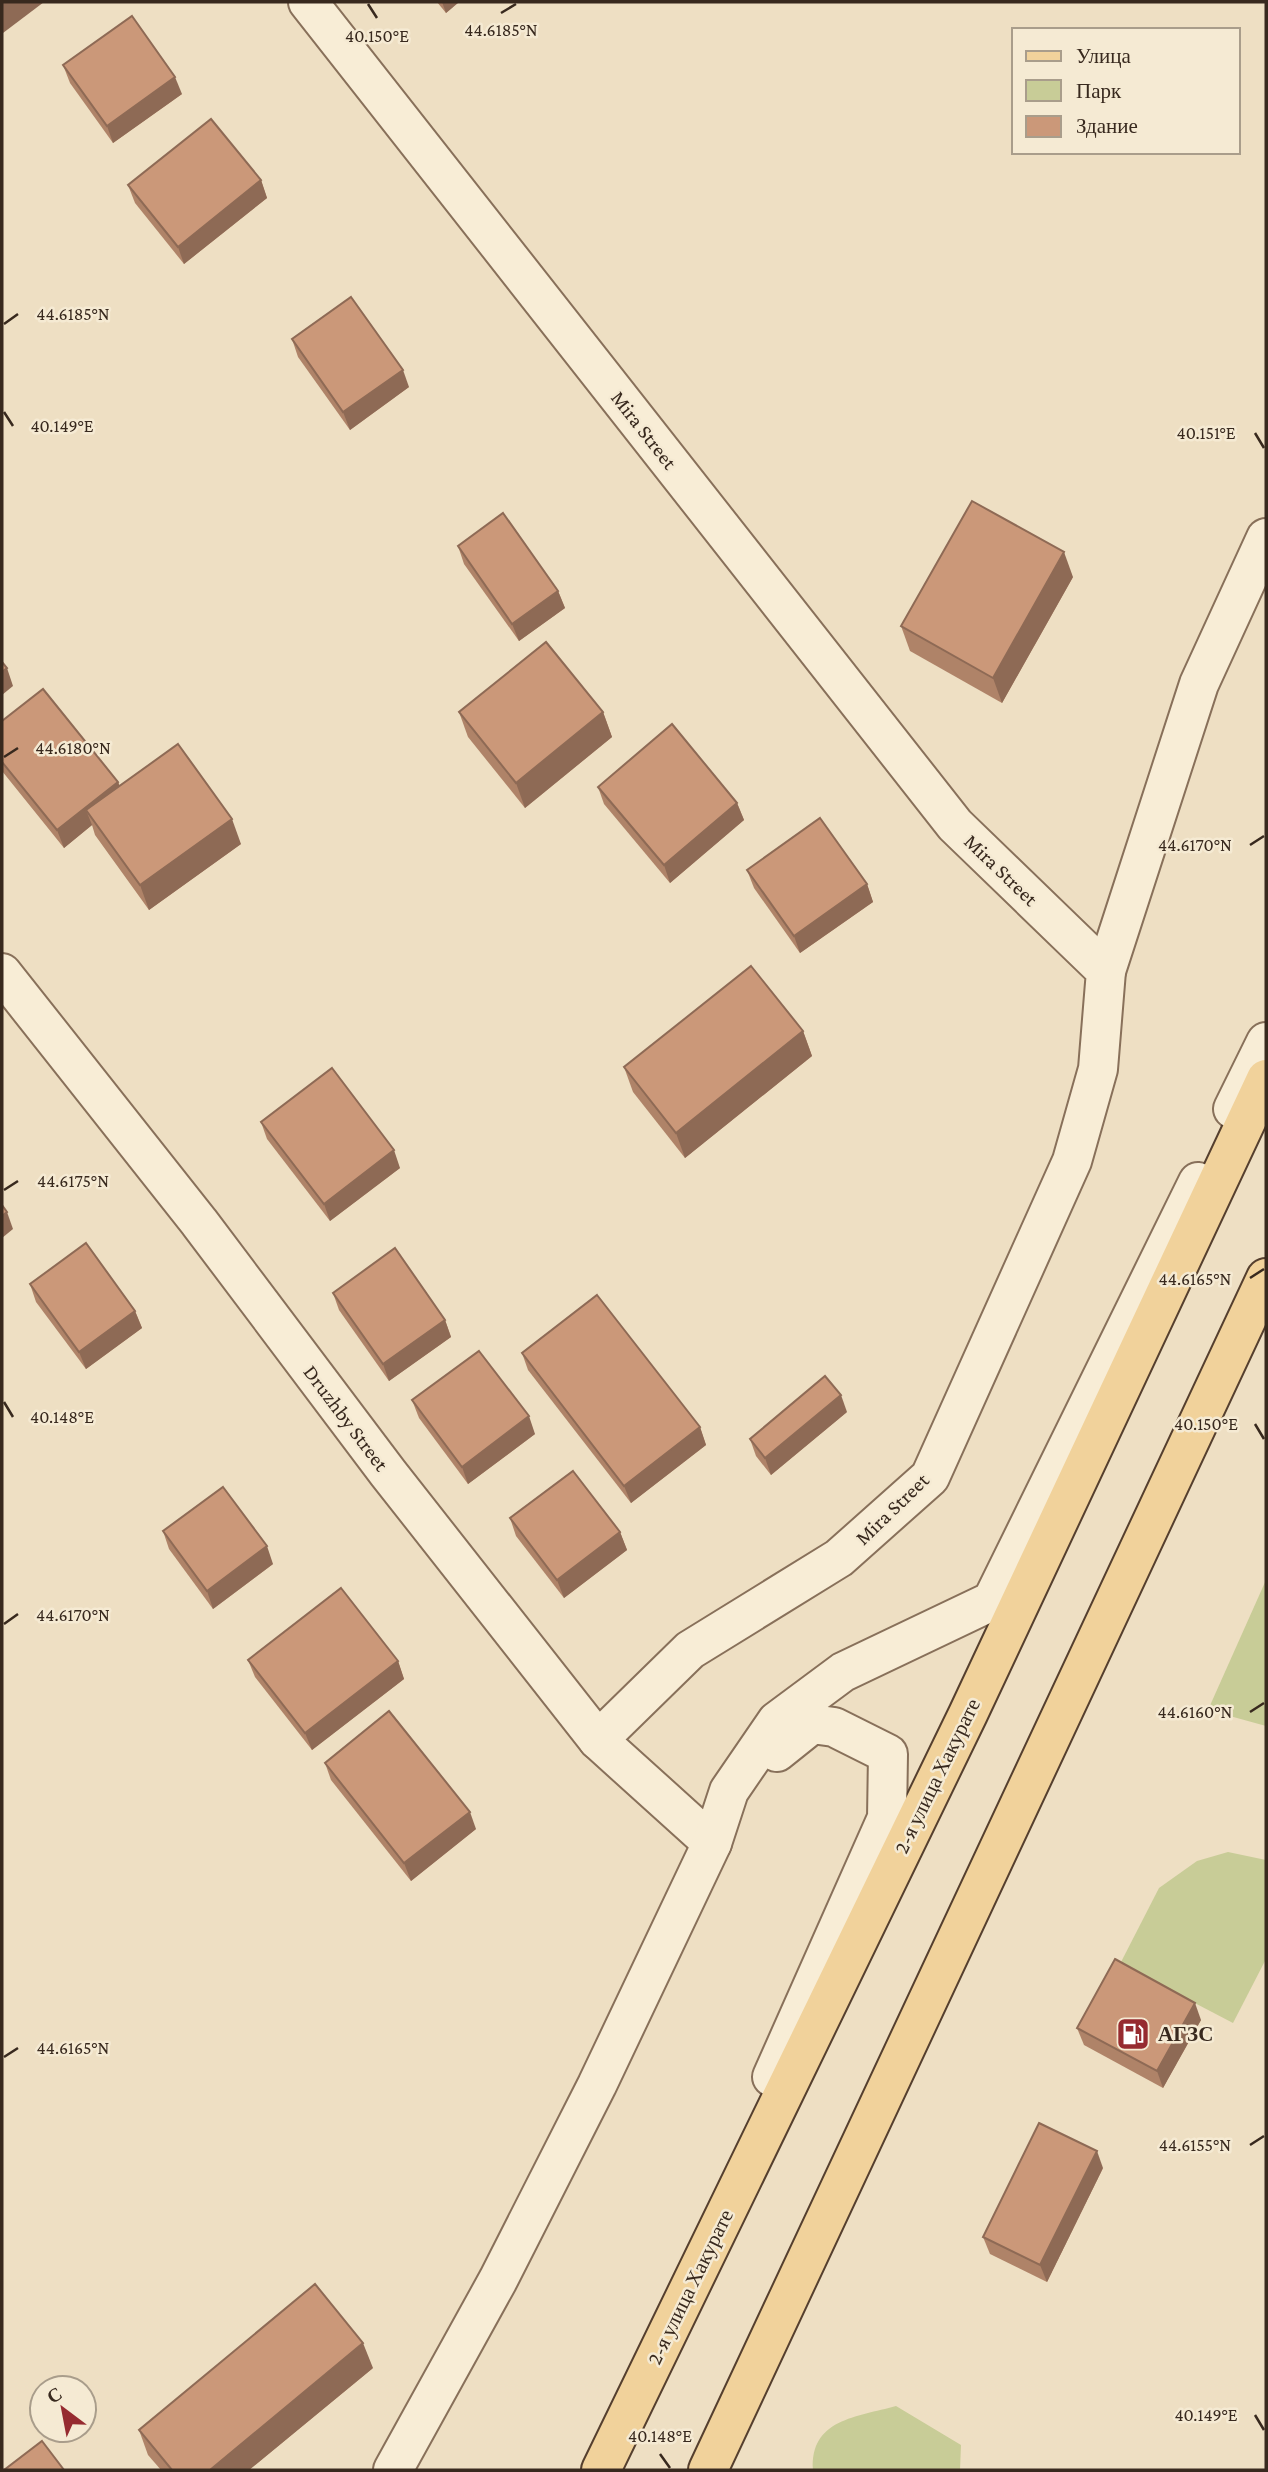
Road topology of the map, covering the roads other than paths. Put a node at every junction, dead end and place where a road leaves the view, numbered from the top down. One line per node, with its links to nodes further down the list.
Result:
1 (308, 2): 3 (street, Mira Street)
2 (1266, 538): 3 (street)
3 (1106, 971): 8 (street, Mira Street)
4 (2, 973): 8 (street, Druzhby Street)
5 (1266, 1042): 9 (street)
6 (1266, 1079): 11 (main road, 2-я улица Хакурате)
7 (1266, 1278): 14 (main road)
8 (598, 1740): 10 (street, Druzhby Street)
9 (729, 1791): 10 (street); 11 (street)
10 (712, 1843): 12 (street)
11 (682, 2303): 13 (main road, 2-я улица Хакурате)
12 (393, 2470)
13 (601, 2470)
14 (708, 2470)

